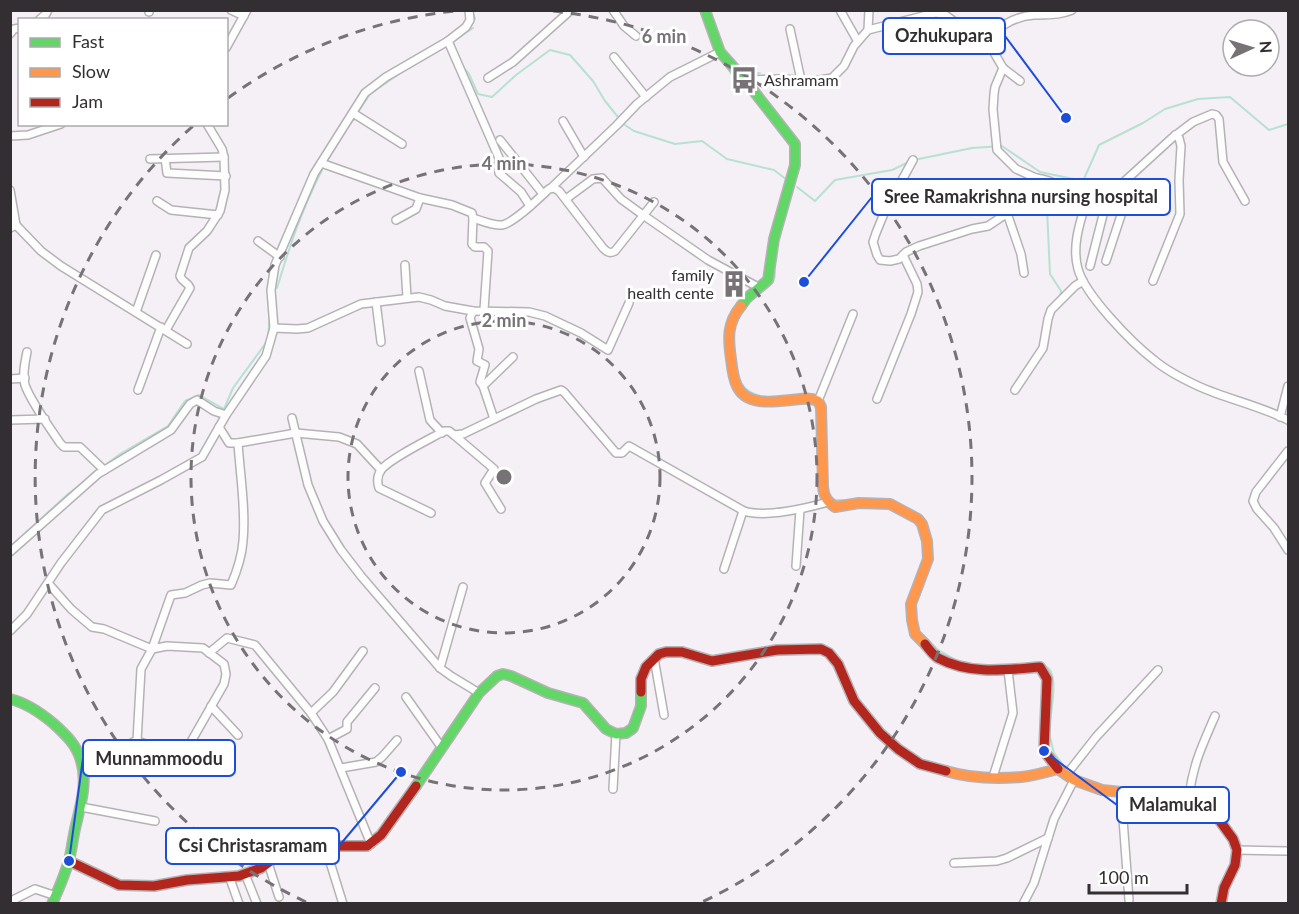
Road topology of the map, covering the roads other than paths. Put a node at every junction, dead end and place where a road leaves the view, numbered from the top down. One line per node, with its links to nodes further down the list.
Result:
1 (231, 10): 10 (street)
2 (469, 10): 16 (street)
3 (572, 10): 22 (street)
4 (613, 10): 14 (street)
5 (705, 10): 19 (street)
6 (840, 10): 15 (street)
7 (868, 10): 13 (street)
8 (1072, 10): 11 (street)
9 (944, 12): 13 (street); 17 (street)
10 (246, 13): 18 (street)
11 (1059, 13): 17 (street)
12 (790, 29): 24 (street)
13 (868, 30): 15 (street)
14 (636, 36)
15 (857, 40): 24 (street)
16 (448, 43): 27 (street); 54 (street)
17 (984, 43): 21 (street)
18 (228, 44)
19 (720, 52): 23 (street); 26 (street)
20 (614, 57): 26 (street)
21 (1003, 68): 25 (street); 42 (street)
22 (488, 78)
23 (745, 80): 24 (street); 73 (street)
24 (801, 80)
25 (1020, 81)
26 (646, 97): 36 (street)
27 (353, 113): 34 (street); 40 (street)
28 (563, 121): 36 (street)
29 (57, 126): 32 (street)
30 (208, 126): 35 (street)
31 (1175, 135): 44 (street); 52 (street); 72 (street)
32 (10, 136)
33 (500, 140): 47 (street)
34 (402, 144)
35 (224, 157): 37 (street); 41 (street)
36 (584, 157): 43 (street)
37 (165, 158): 38 (street); 41 (street)
38 (150, 159)
39 (913, 160): 65 (street)
40 (321, 163): 48 (street); 66 (street)
41 (226, 176): 58 (street)
42 (1036, 178): 55 (street); 57 (street)
43 (551, 188): 47 (street); 49 (street)
44 (1117, 188): 46 (street); 51 (street)
45 (10, 190): 62 (street)
46 (1124, 192): 56 (street); 67 (street)
47 (543, 194): 54 (street)
48 (420, 198): 60 (street); 61 (street)
49 (566, 199): 59 (street); 59 (street)
50 (157, 201): 58 (street)
51 (1102, 201): 55 (street); 69 (street)
52 (1245, 201)
53 (654, 202): 59 (street)
54 (530, 206): 60 (street)
55 (1085, 206): 71 (street)
56 (1153, 208)
57 (1007, 213): 65 (street); 70 (street)
58 (218, 215): 82 (street)
59 (643, 216): 73 (street)
60 (474, 218): 78 (street)
61 (396, 220)
62 (13, 226): 79 (street)
63 (258, 241): 66 (street)
64 (156, 255): 79 (street)
65 (903, 255): 94 (street)
66 (280, 257): 81 (street)
67 (1106, 261)
68 (405, 265): 74 (street)
69 (1090, 266)
70 (1024, 273)
71 (1083, 281): 93 (street); 97 (street)
72 (1153, 281)
73 (758, 287): 95 (street)
74 (407, 298): 75 (street); 77 (street)
75 (376, 302): 81 (street); 83 (street)
76 (629, 303): 78 (street)
77 (473, 310): 78 (street); 90 (street)
78 (484, 310)
79 (136, 312): 82 (street)
80 (853, 314): 95 (street)
81 (274, 328): 96 (street)
82 (163, 329): 84 (street); 92 (street)
83 (381, 342)
84 (188, 344)
85 (27, 352): 88 (street)
86 (513, 357): 90 (street)
87 (419, 371): 105 (street)
88 (25, 378): 89 (street); 99 (street)
89 (10, 380)
90 (483, 386): 100 (street)
91 (1288, 386): 97 (street)
92 (138, 390)
93 (1015, 390)
94 (877, 399)
95 (818, 401): 111 (street)
96 (226, 415): 103 (street); 109 (street)
97 (1280, 417): 102 (street)
98 (292, 418): 104 (street)
99 (45, 419): 101 (street); 109 (street)
100 (494, 419): 106 (street); 114 (street)
101 (10, 420)
102 (1288, 420)
103 (219, 427): 107 (street); 120 (street)
104 (296, 433): 107 (street); 110 (street); 127 (street)
105 (442, 433): 106 (street); 110 (street)
106 (454, 435): 112 (street)
107 (238, 443): 123 (street)
108 (1288, 451): 116 (street)
109 (102, 468): 117 (street)
110 (381, 470): 115 (street)
111 (828, 502): 113 (street); 128 (street)
112 (501, 509)
113 (800, 510): 114 (street); 118 (street)
114 (743, 511): 119 (street)
115 (431, 513)
116 (1288, 549)
117 (10, 552)
118 (796, 566)
119 (724, 569)
120 (48, 583): 122 (street); 123 (street)
121 (463, 587): 127 (street)
122 (10, 631)
123 (152, 649): 125 (street); 142 (street)
124 (363, 651): 135 (street)
125 (209, 653): 134 (street); 135 (street)
126 (654, 658): 136 (street); 138 (street); 147 (street)
127 (440, 668): 131 (street)
128 (1008, 670): 145 (street); 147 (street)
129 (1158, 670): 148 (street)
130 (375, 688): 140 (street)
131 (479, 693): 138 (street); 143 (street)
132 (406, 697): 143 (street)
133 (10, 699): 146 (street)
134 (211, 706): 139 (street); 142 (street)
135 (311, 713): 140 (street)
136 (664, 715)
137 (1215, 716): 151 (street)
138 (616, 734): 149 (street)
139 (238, 735)
140 (328, 739): 144 (street)
141 (397, 740): 144 (street)
142 (137, 741): 146 (street)
143 (442, 748): 155 (street)
144 (341, 768): 155 (street)
145 (1058, 769): 147 (street); 148 (street)
146 (85, 775): 152 (street)
147 (993, 777)
148 (1070, 777): 150 (street); 154 (street)
149 (613, 789)
150 (1121, 792): 151 (street); 166 (street)
151 (1189, 797): 157 (street)
152 (81, 807): 153 (street); 159 (street)
153 (155, 821)
154 (1048, 838): 160 (street); 172 (street)
155 (371, 844): 156 (street)
156 (325, 846): 161 (street); 168 (street)
157 (1237, 850): 158 (street); 173 (street)
158 (1288, 851)
159 (69, 861): 163 (street); 165 (street)
160 (954, 863)
161 (268, 864): 162 (street); 164 (street)
162 (245, 874): 163 (street); 170 (street)
163 (229, 876): 169 (street)
164 (279, 897)
165 (54, 900): 167 (street)
166 (1129, 900)
167 (11, 901)
168 (342, 901): 171 (street)
169 (239, 903)
170 (257, 903)
171 (335, 903)
172 (1023, 903)
173 (1221, 903)

